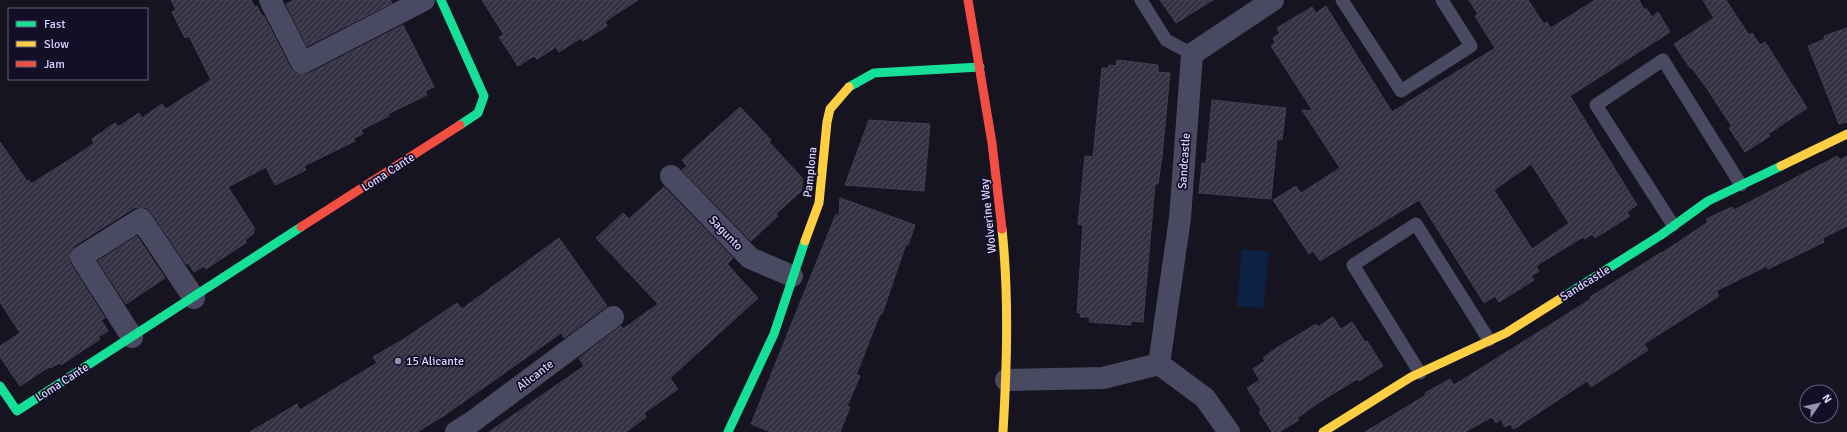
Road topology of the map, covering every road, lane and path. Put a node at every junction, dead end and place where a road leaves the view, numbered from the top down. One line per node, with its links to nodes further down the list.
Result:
1 (270, 0): 2 (street)
2 (424, 0)
3 (441, 0): 16 (street, Loma Cante)
4 (968, 0): 10 (street, Wolverine Way)
5 (1141, 0): 9 (lane)
6 (1273, 0): 9 (street)
7 (1342, 0): 8 (lane)
8 (1442, 0)
9 (1192, 54): 20 (street, Sandcastle)
10 (980, 68): 15 (street, Pamplona); 22 (street, Wolverine Way)
11 (1847, 134): 13 (street, Sandcastle)
12 (671, 176): 15 (street, Sagunto)
13 (1741, 185): 14 (street, Sandcastle); 14 (lane)
14 (1673, 225): 19 (street, Sandcastle)
15 (792, 276): 25 (street, Pamplona)
16 (194, 298): 18 (street, Loma Cante); 18 (street)
17 (613, 317): 24 (street, Alicante)
18 (132, 337): 23 (street, Loma Cante)
19 (1490, 340): 21 (street, Sandcastle); 21 (lane)
20 (1158, 364): 22 (street); 27 (street)
21 (1420, 373): 28 (street, Sandcastle)
22 (1006, 380): 26 (street, Wolverine Way)
23 (0, 386)
24 (469, 429)
25 (728, 432)
26 (1003, 432)
27 (1229, 432)
28 (1323, 432)

